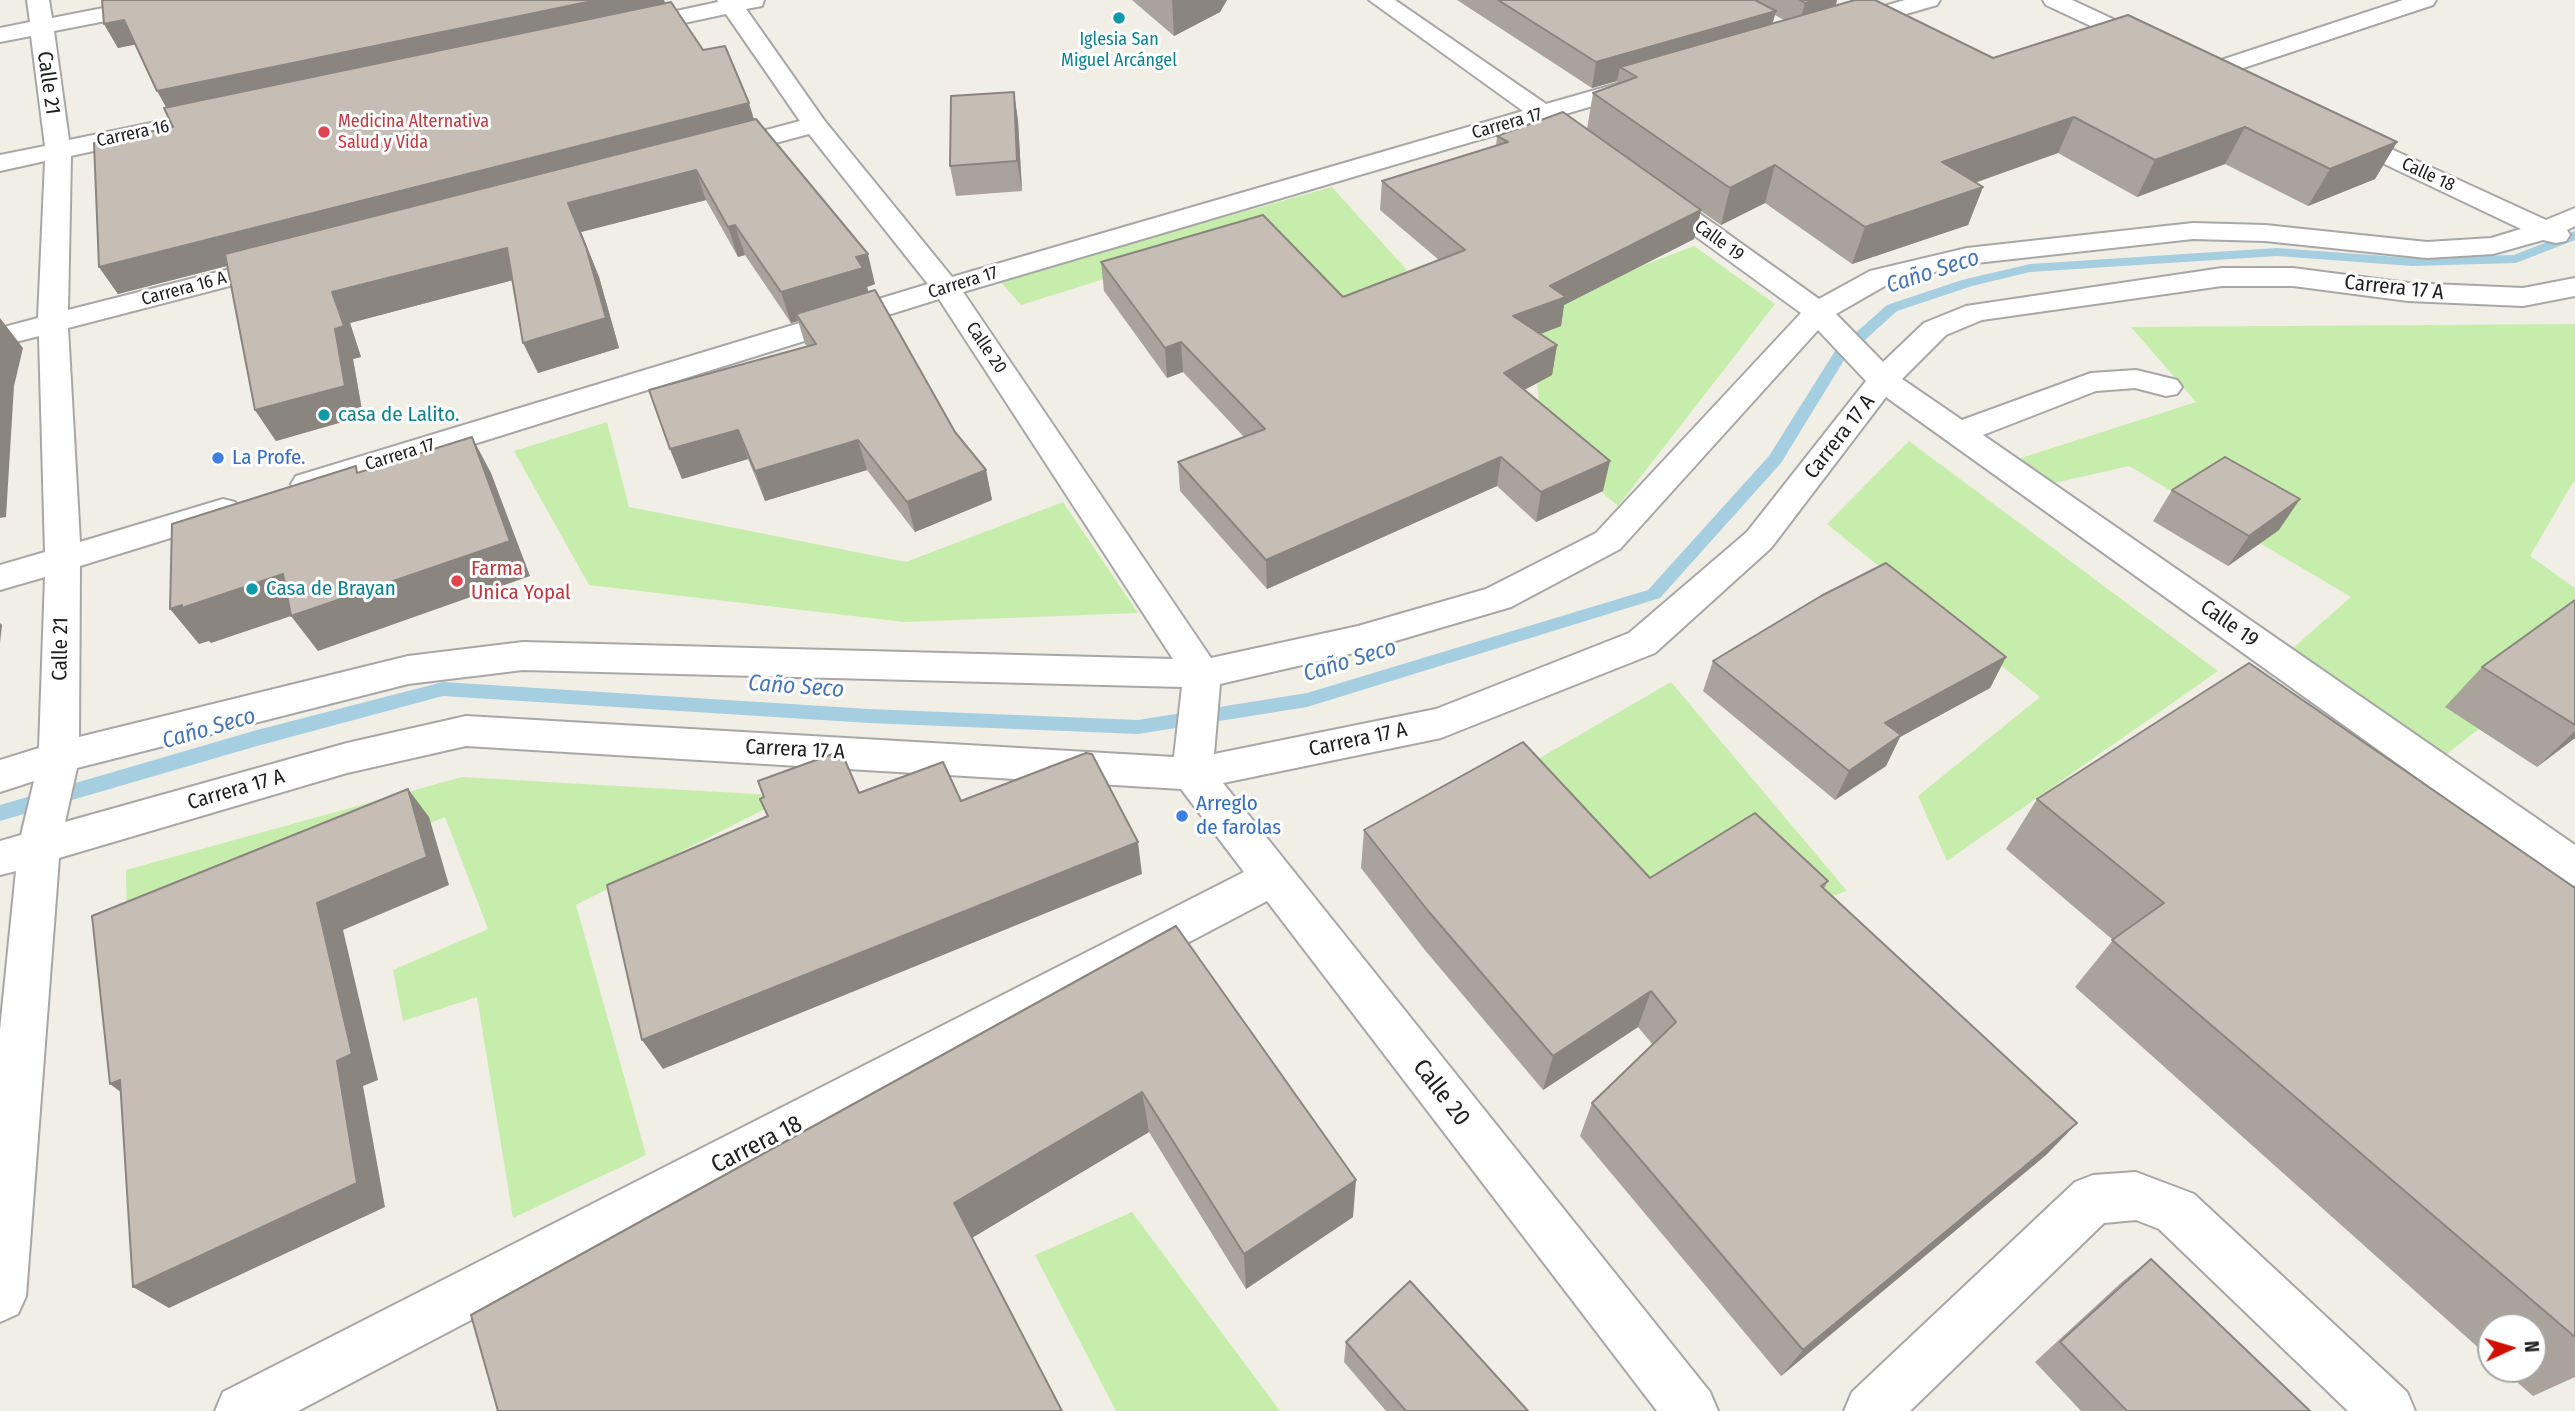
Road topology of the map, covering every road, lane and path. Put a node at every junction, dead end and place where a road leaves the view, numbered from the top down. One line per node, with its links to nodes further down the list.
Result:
1 (178, 0): 7 (street)
2 (1380, 0): 15 (street)
3 (1929, 0): 8 (street)
4 (2054, 0): 11 (street)
5 (2426, 0): 11 (street)
6 (740, 2): 9 (street); 16 (street, Calle 20)
7 (39, 13): 10 (street); 19 (street, Calle 21)
8 (1822, 31)
9 (611, 32)
10 (0, 35)
11 (2208, 72): 13 (street)
12 (1663, 78): 15 (street, Carrera 17)
13 (2234, 84)
14 (247, 110): 19 (street, Carrera 16)
15 (1543, 113): 18 (street); 26 (street, Carrera 17)
16 (815, 125): 20 (street); 26 (street, Calle 20)
17 (2321, 125): 23 (street, Calle 18)
18 (1576, 137)
19 (58, 150): 21 (street, Carrera 16); 28 (street, Calle 21)
20 (695, 156)
21 (0, 163)
22 (1631, 177): 27 (street, Calle 19)
23 (2563, 232): 27 (street, Carrera 17 A)
24 (307, 257): 28 (street, Carrera 16 A)
25 (2575, 287): 30 (street, Carrera 17 A)
26 (946, 288): 33 (street, Carrera 17); 35 (street, Calle 20)
27 (1826, 319): 30 (street, Calle 19); 35 (street, Carrera 17 A)
28 (53, 323): 29 (street, Carrera 16 A); 33 (street, Calle 21)
29 (0, 337)
30 (1875, 373): 32 (street, Calle 19); 36 (street, Carrera 17 A)
31 (2166, 387): 32 (street)
32 (1958, 433): 40 (street, Calle 19)
33 (63, 559): 34 (street, Carrera 17); 37 (street, Calle 21)
34 (0, 578)
35 (1201, 683): 36 (street); 37 (street, Carrera 17 A)
36 (1194, 761): 39 (street, Carrera 17 A); 41 (street, Calle 20)
37 (58, 762): 38 (street, Carrera 17 A); 39 (street, Calle 21)
38 (0, 776)
39 (26, 846): 42 (street, Calle 21)
40 (2575, 868)
41 (1272, 878): 43 (street, Carrera 18); 44 (street, Calle 20)
42 (0, 1296)
43 (242, 1411)
44 (1691, 1411)
45 (1871, 1411): 46 (street)
46 (2388, 1411)

